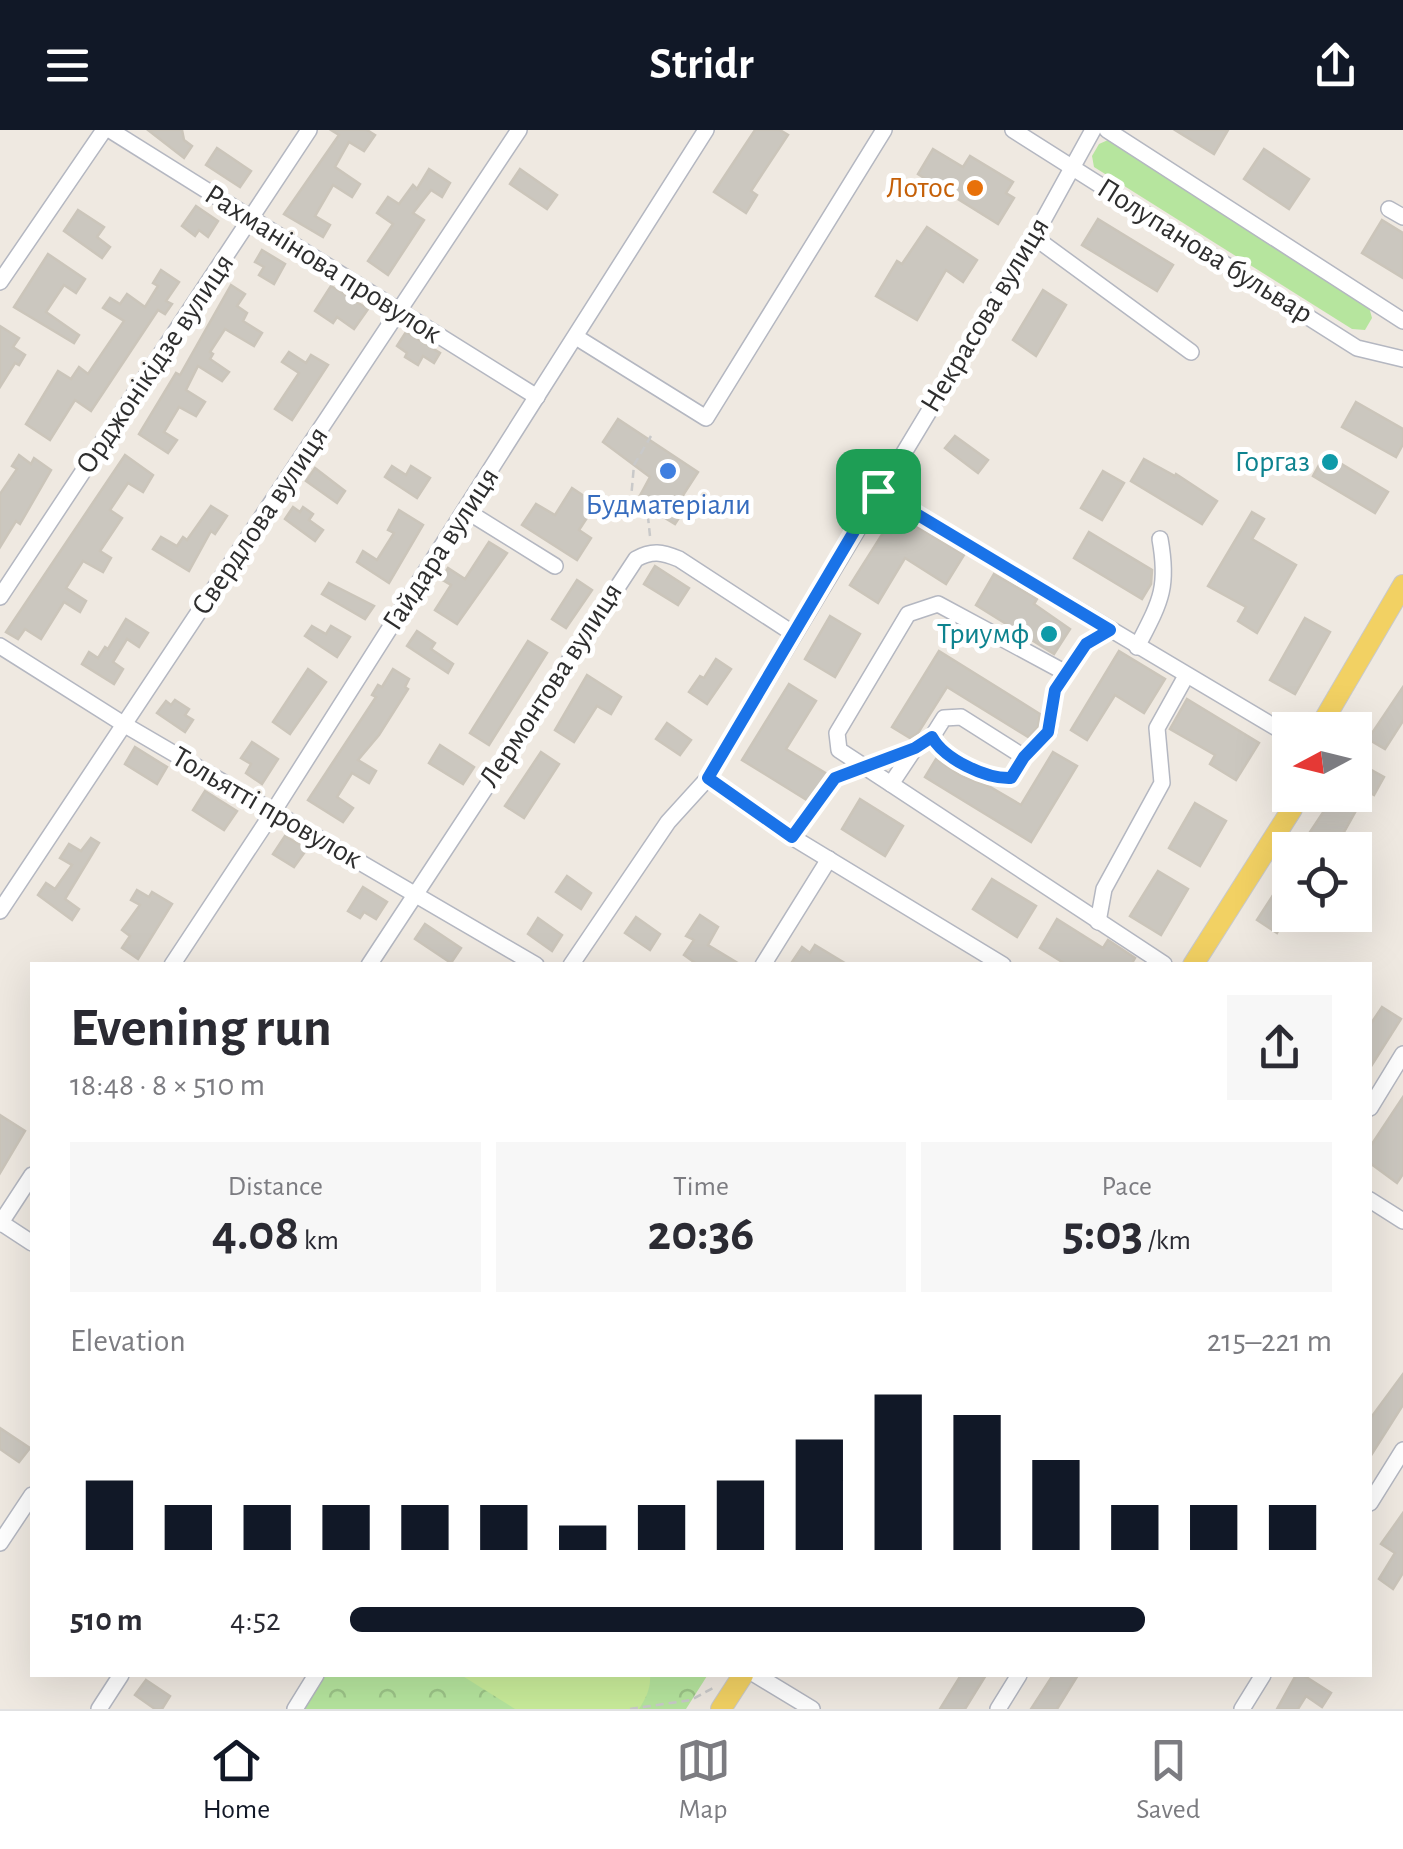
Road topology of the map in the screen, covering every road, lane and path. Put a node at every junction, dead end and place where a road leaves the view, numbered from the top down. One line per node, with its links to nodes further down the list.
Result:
1 (107, 130): 10 (street, Рахманінова провулок); 12 (street)
2 (309, 130): 10 (street, Орджонікідзе вулиця)
3 (519, 130): 13 (street, Свердлова вулиця)
4 (706, 130): 15 (street, Гайдара вулиця)
5 (884, 130): 18 (street)
6 (1014, 130): 9 (street, Полупанова бульвар)
7 (1093, 130): 9 (street, Некрасова вулиця)
8 (1107, 130): 14 (street, Полупанова бульвар)
9 (1073, 167): 11 (street, Некрасова вулиця); 19 (street, Полупанова бульвар)
10 (252, 218): 13 (street, Рахманінова провулок); 28 (street, Орджонікідзе вулиця)
11 (1034, 237): 17 (street); 22 (street, Некрасова вулиця)
12 (0, 282)
13 (398, 312): 20 (street, Рахманінова провулок); 36 (street, Свердлова вулиця)
14 (1403, 321)
15 (576, 336): 18 (street); 20 (street, Гайдара вулиця)
16 (618, 340): 18 (street)
17 (1191, 352)
18 (607, 356)
19 (1403, 359)
20 (537, 397): 23 (street, Гайдара вулиця)
21 (651, 436): 25 (path)
22 (878, 491): 29 (street); 30 (street, Некрасова вулиця)
23 (466, 510): 26 (street); 43 (street, Гайдара вулиця)
24 (1160, 538): 32 (street)
25 (642, 556): 30 (street, Лермонтова вулиця); 47 (street, Лермонтова вулиця)
26 (554, 566)
27 (1403, 584): 35 (main road)
28 (0, 597)
29 (1110, 630): 32 (street); 33 (street)
30 (794, 634): 41 (street, Некрасова вулиця)
31 (0, 646): 36 (street, Тольятті провулок)
32 (1138, 647): 34 (street)
33 (1066, 673): 39 (street); 40 (street)
34 (1186, 676): 37 (street); 49 (street)
35 (1328, 712)
36 (124, 725): 43 (street, Тольятті провулок); 48 (street, Свердлова вулиця)
37 (1272, 726)
38 (932, 737): 39 (street); 39 (street); 42 (street)
39 (1024, 757)
40 (865, 767): 42 (street); 45 (path)
41 (708, 778): 45 (street); 54 (street, Некрасова вулиця)
42 (891, 784): 49 (street)
43 (272, 812): 47 (street, Тольятті провулок); 51 (street, Гайдара вулиця)
44 (1290, 812): 59 (main road)
45 (792, 837): 46 (street)
46 (829, 859): 50 (street); 55 (street)
47 (414, 893): 52 (street, Лермонтова вулиця); 53 (street, Тольятті провулок)
48 (0, 912)
49 (1098, 922): 58 (street)
50 (978, 950): 56 (street); 57 (street)
51 (174, 962)
52 (371, 962)
53 (531, 962)
54 (574, 962)
55 (765, 962)
56 (971, 962)
57 (998, 962)
58 (1158, 962)
59 (1195, 962)
60 (1403, 1054): 61 (street)
61 (1372, 1105)
62 (30, 1178): 65 (street)
63 (1372, 1201): 64 (street)
64 (1403, 1221)
65 (0, 1223): 66 (street)
66 (30, 1242)
67 (1403, 1450): 69 (street)
68 (30, 1498): 70 (street)
69 (1372, 1500)
70 (0, 1543)
71 (120, 1677): 78 (street)
72 (315, 1677): 79 (street)
73 (742, 1677): 81 (main road)
74 (759, 1677): 82 (street)
75 (1018, 1677): 83 (street)
76 (1262, 1677): 84 (street)
77 (721, 1684): 80 (path)
78 (99, 1709)
79 (295, 1709)
80 (630, 1709)
81 (721, 1709)
82 (812, 1709)
83 (998, 1709)
84 (1242, 1709)

